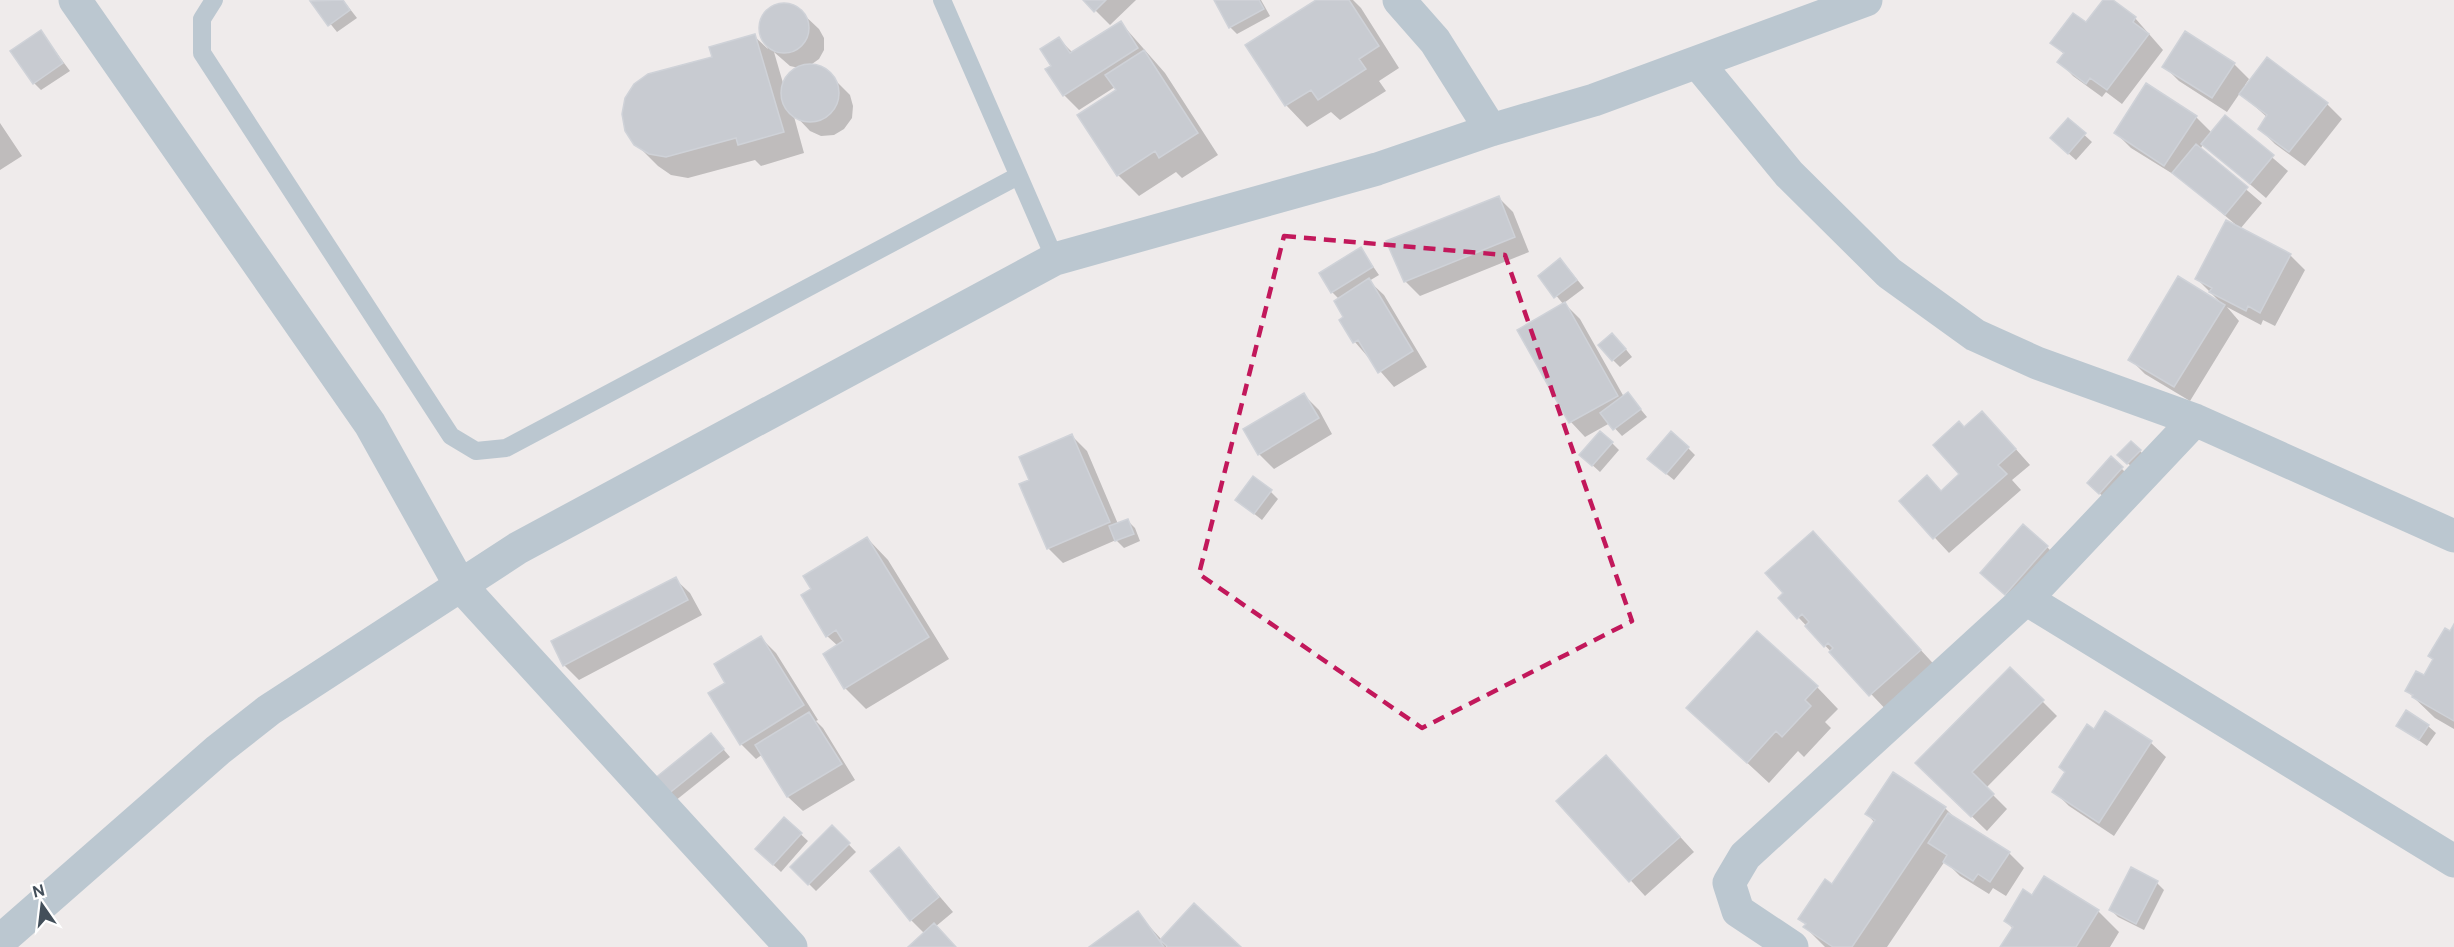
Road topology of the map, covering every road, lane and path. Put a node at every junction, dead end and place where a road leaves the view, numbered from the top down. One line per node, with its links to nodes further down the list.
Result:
1 (75, 0): 12 (street)
2 (214, 0): 8 (lane)
3 (942, 0): 8 (lane)
4 (1400, 0): 7 (street)
5 (1866, 0): 6 (street)
6 (1696, 62): 7 (street); 10 (street)
7 (1491, 130): 9 (street)
8 (1018, 176): 9 (lane)
9 (1056, 259): 12 (street)
10 (2195, 420): 11 (street); 13 (street)
11 (2454, 536)
12 (460, 585): 15 (street); 16 (street)
13 (2026, 599): 14 (street); 17 (street)
14 (2454, 861)
15 (0, 941)
16 (791, 947)
17 (1792, 947)

